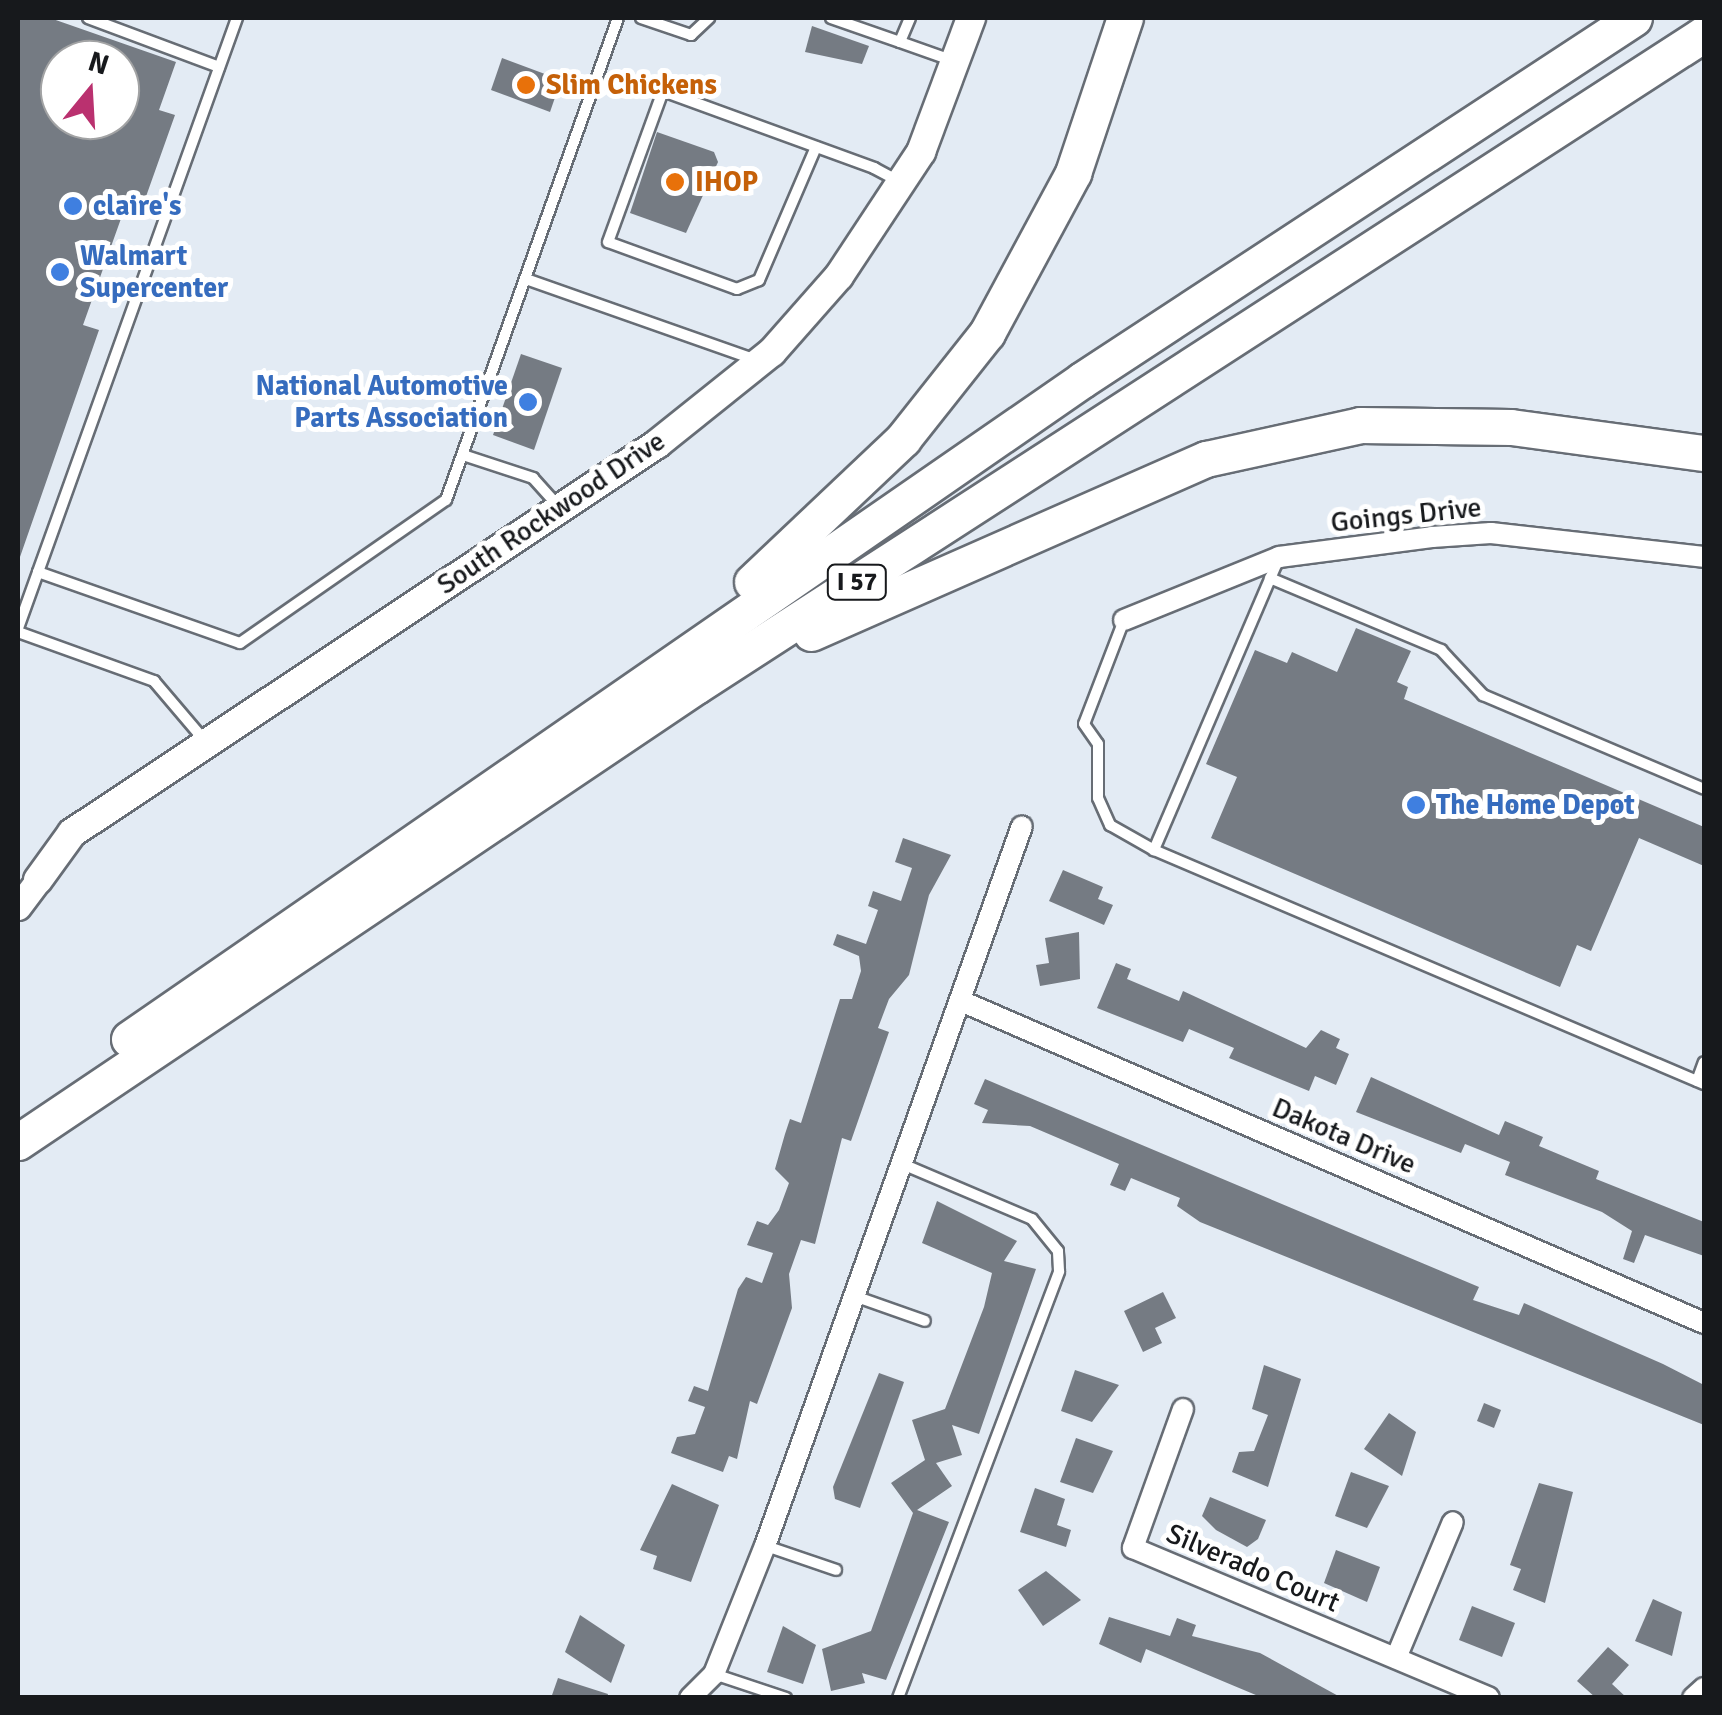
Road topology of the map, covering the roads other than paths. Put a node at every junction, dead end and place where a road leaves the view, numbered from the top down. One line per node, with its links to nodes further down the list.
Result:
1 (88, 18): 14 (lane)
2 (237, 18): 14 (lane)
3 (618, 18): 17 (lane)
4 (641, 18): 5 (lane)
5 (709, 18)
6 (831, 18): 12 (lane)
7 (910, 18): 12 (lane)
8 (971, 18): 13 (main road, South Rockwood Drive)
9 (1124, 18): 35 (highway)
10 (1634, 18): 35 (highway, I 57)
11 (1704, 34): 28 (highway, I 57)
12 (900, 42): 13 (lane)
13 (955, 61): 16 (main road, South Rockwood Drive)
14 (219, 66): 24 (lane)
15 (816, 148): 15 (lane); 16 (lane)
16 (900, 183): 18 (main road, South Rockwood Drive)
17 (526, 279): 18 (lane); 19 (lane)
18 (760, 361): 21 (main road, South Rockwood Drive)
19 (463, 454): 21 (lane); 24 (lane)
20 (1704, 454): 28 (highway)
21 (560, 508): 29 (main road, South Rockwood Drive)
22 (1704, 556): 23 (street, Goings Drive)
23 (1279, 557): 25 (lane); 26 (street, Goings Drive)
24 (38, 572): 27 (lane)
25 (1270, 578): 30 (lane); 32 (lane)
26 (1124, 620): 32 (lane)
27 (18, 626): 29 (lane)
28 (696, 686): 40 (highway, I 57)
29 (208, 744): 33 (main road, South Rockwood Drive)
30 (1704, 788)
31 (1022, 826): 36 (street)
32 (1154, 850): 38 (lane)
33 (38, 880): 34 (street, South Rockwood Drive)
34 (18, 907)
35 (304, 915): 39 (highway, I 57)
36 (961, 1001): 41 (street); 44 (street, Dakota Drive)
37 (1704, 1062): 38 (lane)
38 (1701, 1082)
39 (18, 1117)
40 (18, 1142)
41 (900, 1163): 42 (street); 54 (lane)
42 (853, 1296): 43 (lane); 47 (street)
43 (925, 1320)
44 (1704, 1322)
45 (1183, 1409): 49 (street, Silverado Court)
46 (1453, 1522): 49 (street)
47 (765, 1546): 48 (lane); 50 (street)
48 (836, 1570)
49 (1396, 1658): 55 (street, Silverado Court)
50 (714, 1674): 52 (street); 53 (lane)
51 (1704, 1688): 56 (street)
52 (690, 1698)
53 (786, 1698)
54 (898, 1698)
55 (1488, 1698)
56 (1693, 1698)

